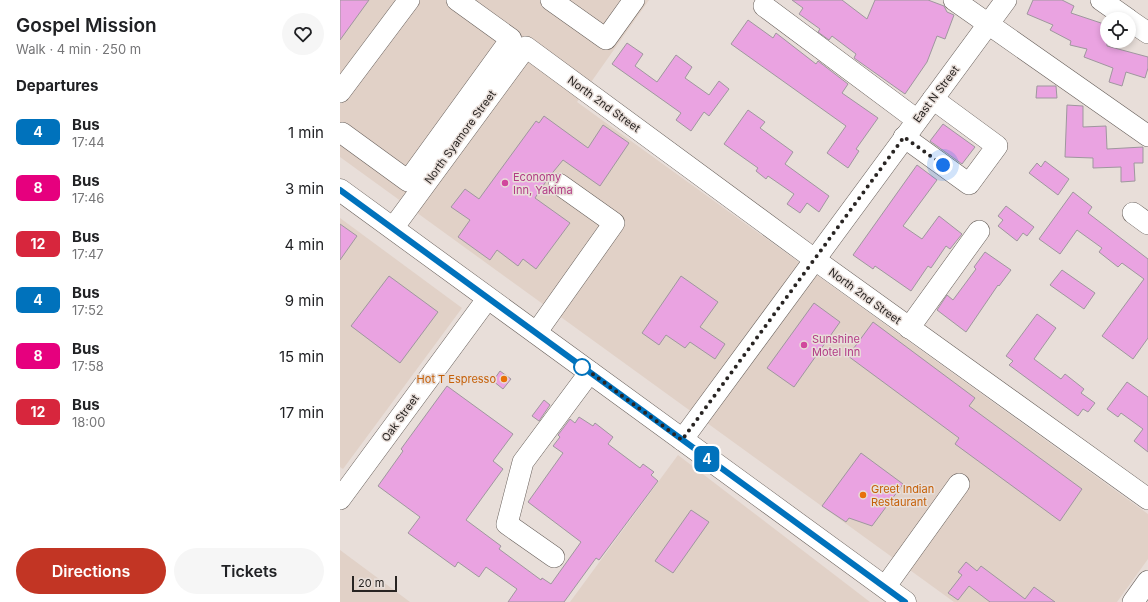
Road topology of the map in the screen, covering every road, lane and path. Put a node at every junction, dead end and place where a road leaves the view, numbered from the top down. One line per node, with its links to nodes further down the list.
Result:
1 (409, 0): 14 (street)
2 (457, 0): 17 (street)
3 (551, 0): 4 (street)
4 (634, 0)
5 (954, 0): 10 (street)
6 (1006, 0): 10 (street, East N Street)
7 (1101, 0): 9 (street)
8 (764, 6): 16 (street)
9 (1118, 12)
10 (989, 23): 15 (street, East N Street); 18 (street)
11 (1136, 25): 12 (street)
12 (1148, 33)
13 (526, 47): 22 (street, North Syamore Street); 24 (street, North 2nd Street)
14 (340, 92)
15 (933, 99): 16 (street, East N Street); 19 (street)
16 (917, 120): 19 (street, East N Street)
17 (342, 133)
18 (1148, 136)
19 (904, 137): 24 (street, East N Street)
20 (560, 184): 27 (street)
21 (340, 190): 22 (main road)
22 (393, 228): 25 (main road)
23 (979, 231): 26 (street)
24 (814, 259): 26 (street, North 2nd Street); 29 (street, East N Street)
25 (488, 298): 27 (main road); 31 (street, Oak Street)
26 (909, 328): 32 (street, North 2nd Street)
27 (536, 332): 28 (main road)
28 (590, 372): 29 (main road); 33 (street)
29 (682, 440): 35 (main road)
30 (959, 484): 35 (street)
31 (343, 489)
32 (1148, 499)
33 (554, 557)
34 (1148, 581): 37 (street)
35 (885, 587): 36 (main road)
36 (905, 602)
37 (1133, 602)

